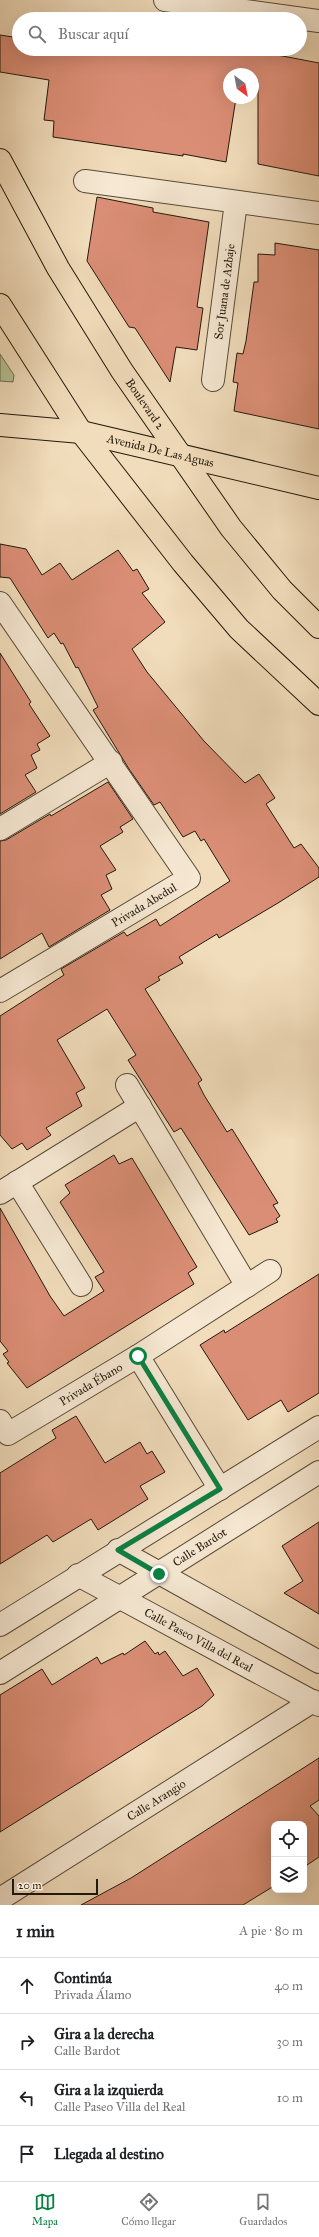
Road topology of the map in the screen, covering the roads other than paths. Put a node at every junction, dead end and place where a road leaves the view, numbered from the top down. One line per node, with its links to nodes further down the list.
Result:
1 (165, 0): 2 (street)
2 (275, 7): 3 (street)
3 (291, 12)
4 (307, 17): 5 (street)
5 (319, 21)
6 (0, 160): 14 (main road, Boulevard 2)
7 (85, 181): 8 (street)
8 (236, 202): 9 (street); 11 (street, Sor Juana de Azbaje)
9 (319, 213)
10 (0, 305): 13 (main road)
11 (213, 380)
12 (0, 425): 13 (main road, Avenida De Las Aguas)
13 (80, 432): 14 (main road, Avenida De Las Aguas); 18 (main road)
14 (180, 456): 15 (main road, Avenida De Las Aguas); 17 (main road, Boulevard 2)
15 (319, 488)
16 (0, 603): 19 (street, Privada Abedul)
17 (319, 627)
18 (319, 704)
19 (111, 762): 20 (street); 21 (street, Privada Abedul)
20 (0, 829)
21 (0, 991)
22 (127, 1085): 23 (street)
23 (140, 1106): 24 (street); 27 (street)
24 (8, 1188): 26 (street)
25 (270, 1271): 27 (street, Privada Ébano)
26 (80, 1285)
27 (247, 1286): 28 (street, Privada Ébano)
28 (138, 1356): 29 (street, Privada Ébano); 32 (street)
29 (0, 1421)
30 (319, 1427): 32 (street)
31 (319, 1472): 34 (street, Calle Bardot)
32 (220, 1489): 33 (street)
33 (118, 1550): 34 (street); 35 (street)
34 (159, 1574): 36 (street, Calle Bardot); 38 (street)
35 (78, 1575): 36 (street, Calle Paseo Villa del Real); 37 (street)
36 (120, 1598): 39 (street, Calle Bardot); 40 (street, Calle Paseo Villa del Real)
37 (0, 1624)
38 (319, 1662)
39 (0, 1673)
40 (316, 1703): 41 (street, Calle Arangio)
41 (0, 1899)

